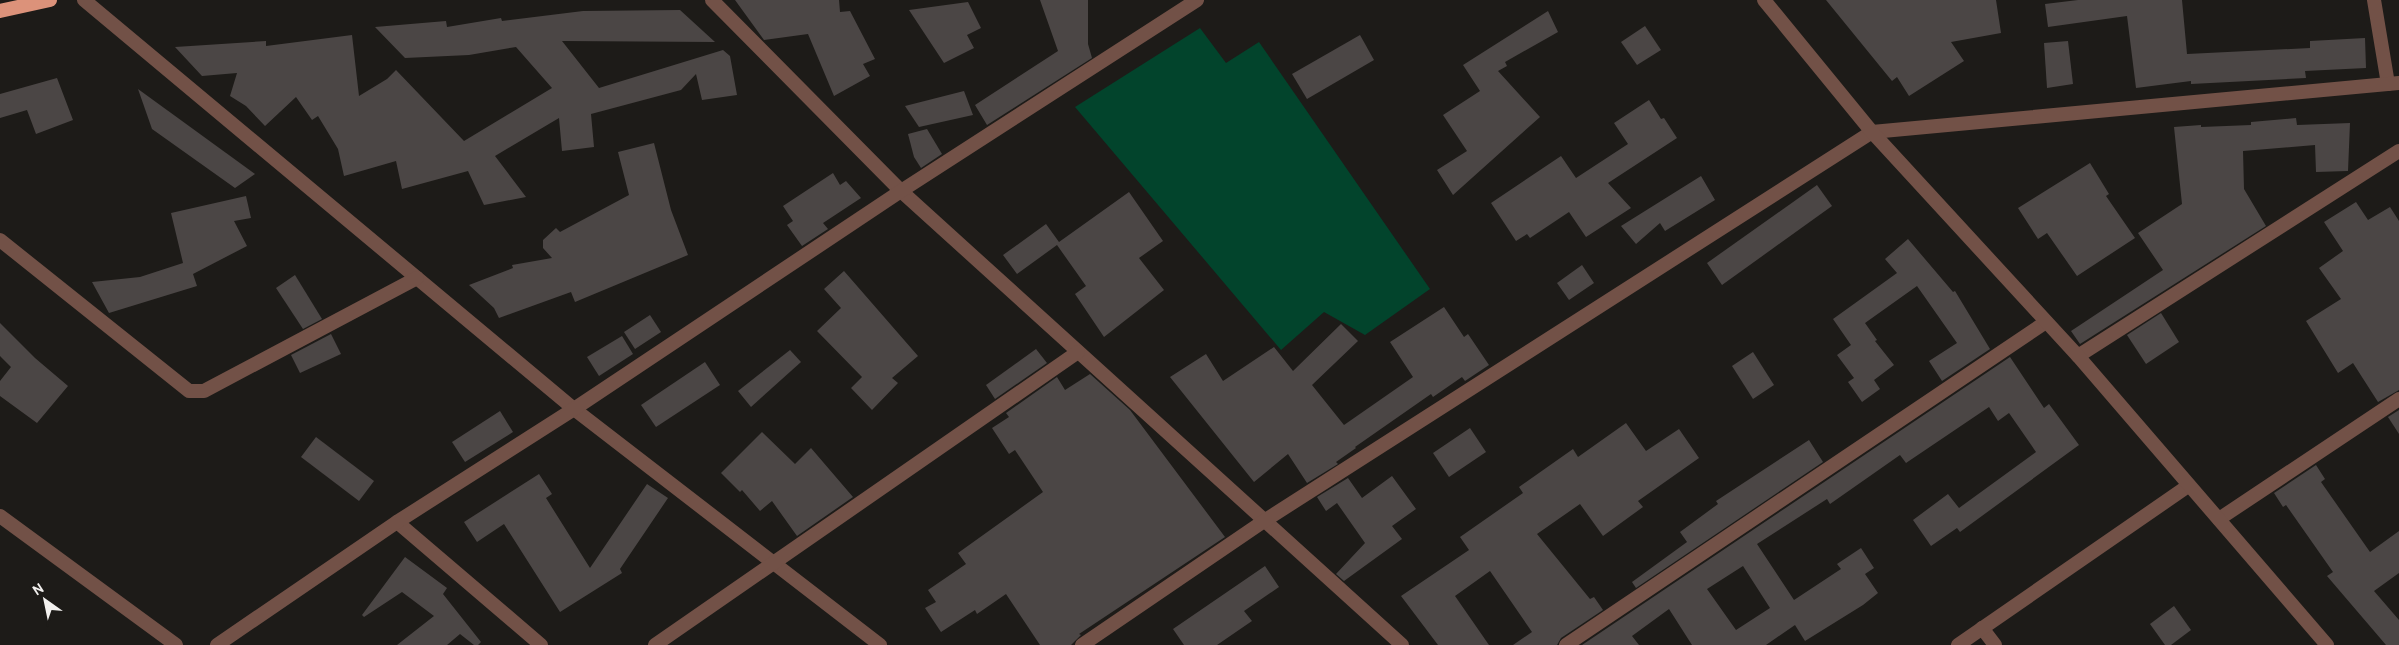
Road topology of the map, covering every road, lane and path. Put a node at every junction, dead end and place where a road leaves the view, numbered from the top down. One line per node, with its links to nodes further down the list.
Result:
1 (50, 0): 7 (highway)
2 (84, 0): 13 (street)
3 (712, 0): 11 (street)
4 (1197, 0): 11 (street)
5 (1764, 0): 9 (street)
6 (2374, 0): 8 (street)
7 (0, 11)
8 (2394, 84): 9 (street)
9 (1872, 132): 14 (street); 22 (street)
10 (2399, 151): 16 (street)
11 (901, 192): 15 (street); 18 (street)
12 (0, 240): 13 (street)
13 (417, 278): 18 (street)
14 (2046, 322): 16 (street); 33 (street)
15 (1078, 352): 22 (street); 24 (street)
16 (2078, 356): 19 (street)
17 (2399, 399): 21 (street)
18 (574, 409): 23 (street); 24 (street)
19 (2188, 486): 21 (street); 25 (street)
20 (0, 516): 26 (street)
21 (2219, 520): 36 (street)
22 (1264, 521): 31 (street); 32 (street)
23 (397, 522): 27 (street); 28 (street)
24 (775, 564): 29 (street); 30 (street)
25 (1982, 628): 34 (street); 35 (street)
26 (176, 645)
27 (216, 645)
28 (541, 645)
29 (655, 645)
30 (880, 645)
31 (1082, 645)
32 (1402, 645)
33 (1566, 645)
34 (1958, 645)
35 (1995, 645)
36 (2327, 645)

